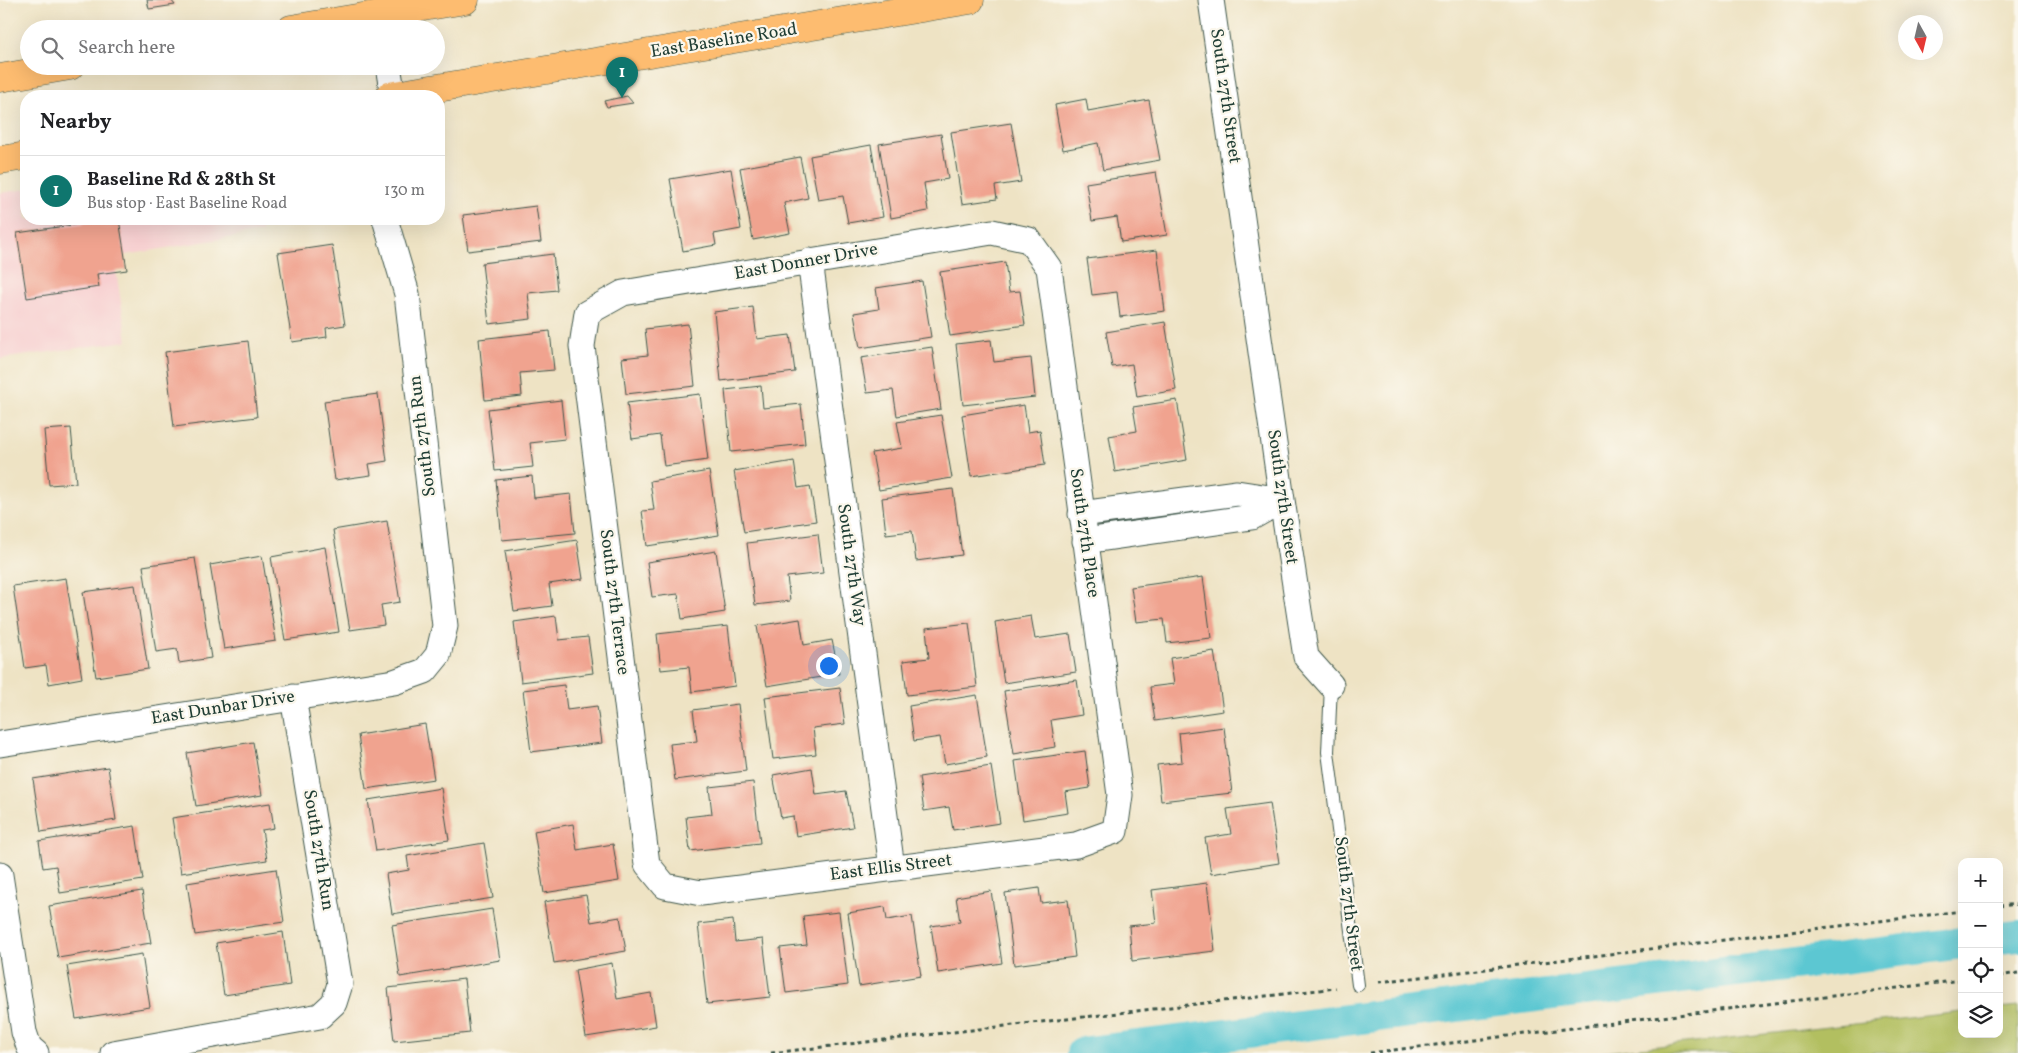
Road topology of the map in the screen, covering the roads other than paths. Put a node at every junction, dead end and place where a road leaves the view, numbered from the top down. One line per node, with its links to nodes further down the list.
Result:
1 (465, 0): 4 (main road)
2 (970, 0): 10 (main road, East Baseline Road)
3 (1210, 0): 17 (street, South 27th Street)
4 (379, 14): 5 (main road)
5 (344, 20)
6 (20, 75): 8 (main road)
7 (389, 75): 9 (street)
8 (0, 78)
9 (391, 90)
10 (428, 90)
11 (20, 157): 12 (main road)
12 (0, 160)
13 (387, 225): 22 (street, South 27th Run)
14 (1029, 240): 15 (street, East Donner Drive); 19 (street, South 27th Place)
15 (810, 261): 16 (street, East Donner Drive); 27 (street, South 27th Way)
16 (587, 313): 29 (street, South 27th Terrace)
17 (1282, 500): 18 (street); 20 (street); 23 (street, South 27th Street)
18 (1164, 501): 19 (street); 20 (street)
19 (1081, 514): 21 (street, South 27th Place)
20 (1168, 529): 21 (street)
21 (1085, 541): 26 (street, South 27th Place)
22 (438, 655): 24 (street, East Dunbar Drive)
23 (1331, 685): 30 (lane, South 27th Street)
24 (293, 697): 25 (street, East Dunbar Drive); 32 (street, South 27th Run)
25 (0, 744)
26 (1115, 831): 27 (street, East Ellis Street)
27 (892, 868): 29 (street, East Ellis Street)
28 (0, 875): 31 (street)
29 (665, 886)
30 (1358, 985)
31 (36, 1053)
32 (113, 1053)

